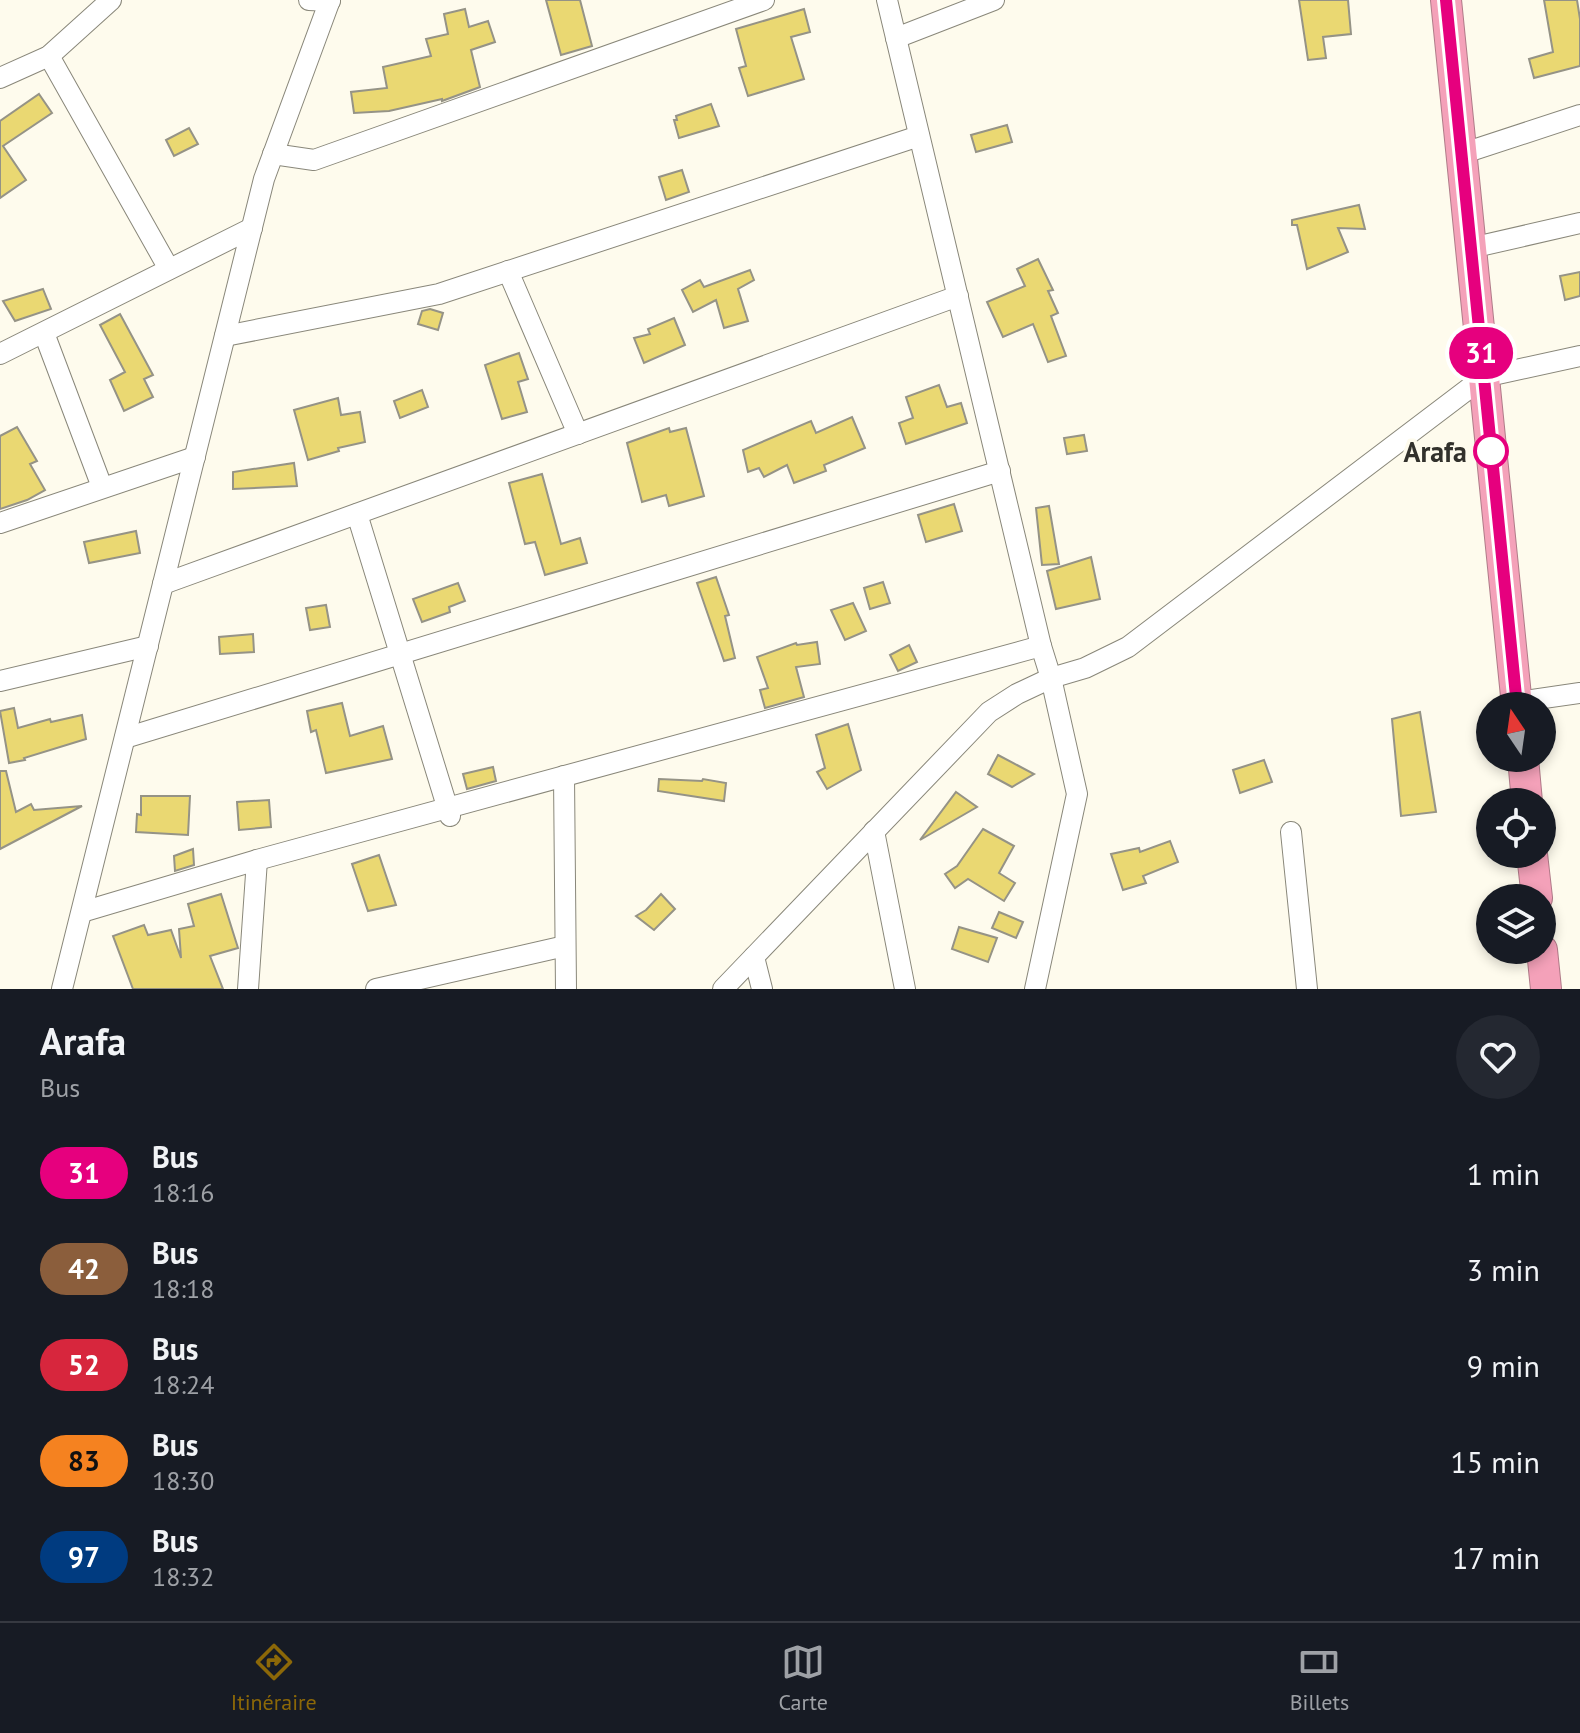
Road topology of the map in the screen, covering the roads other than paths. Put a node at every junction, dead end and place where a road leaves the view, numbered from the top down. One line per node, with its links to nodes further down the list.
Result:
1 (111, 0): 8 (street)
2 (323, 0): 12 (street)
3 (764, 0): 12 (street)
4 (887, 0): 7 (street)
5 (994, 0): 7 (street)
6 (1448, 0): 13 (highway)
7 (896, 38): 11 (street)
8 (49, 56): 9 (street); 17 (street)
9 (0, 78)
10 (1580, 115): 13 (street)
11 (919, 136): 18 (street); 19 (street)
12 (273, 154): 15 (street)
13 (1461, 154): 16 (highway)
14 (1580, 223): 16 (street)
15 (252, 228): 17 (street); 21 (street)
16 (1471, 248): 24 (highway)
17 (169, 269): 20 (street)
18 (508, 271): 21 (street); 25 (street)
19 (958, 296): 25 (street); 27 (street)
20 (44, 333): 22 (street); 28 (street)
21 (225, 336): 26 (street)
22 (0, 354)
23 (1580, 356): 24 (street)
24 (1484, 377): 35 (street); 37 (highway)
25 (578, 434): 29 (street)
26 (195, 457): 28 (street); 31 (street)
27 (1000, 471): 33 (street); 34 (street)
28 (102, 487): 30 (street)
29 (357, 514): 31 (street); 34 (street)
30 (0, 523)
31 (163, 584): 32 (street)
32 (148, 646): 36 (street); 40 (street)
33 (1041, 646): 35 (street); 41 (street)
34 (400, 654): 40 (street); 42 (street)
35 (1051, 678): 43 (street); 57 (street)
36 (0, 681)
37 (1516, 692)
38 (1580, 693): 39 (street)
39 (1556, 697)
40 (125, 738): 46 (street)
41 (564, 776): 42 (street); 47 (street)
42 (449, 812): 45 (street)
43 (874, 831): 48 (street); 56 (street)
44 (1291, 832): 58 (street)
45 (257, 860): 46 (street); 51 (street)
46 (82, 912): 50 (street)
47 (565, 946): 52 (street); 53 (street)
48 (754, 957): 54 (street); 55 (street)
49 (1543, 964): 59 (highway)
50 (62, 989)
51 (248, 989)
52 (376, 989)
53 (566, 989)
54 (723, 989)
55 (762, 989)
56 (905, 989)
57 (1035, 989)
58 (1307, 989)
59 (1546, 989)

